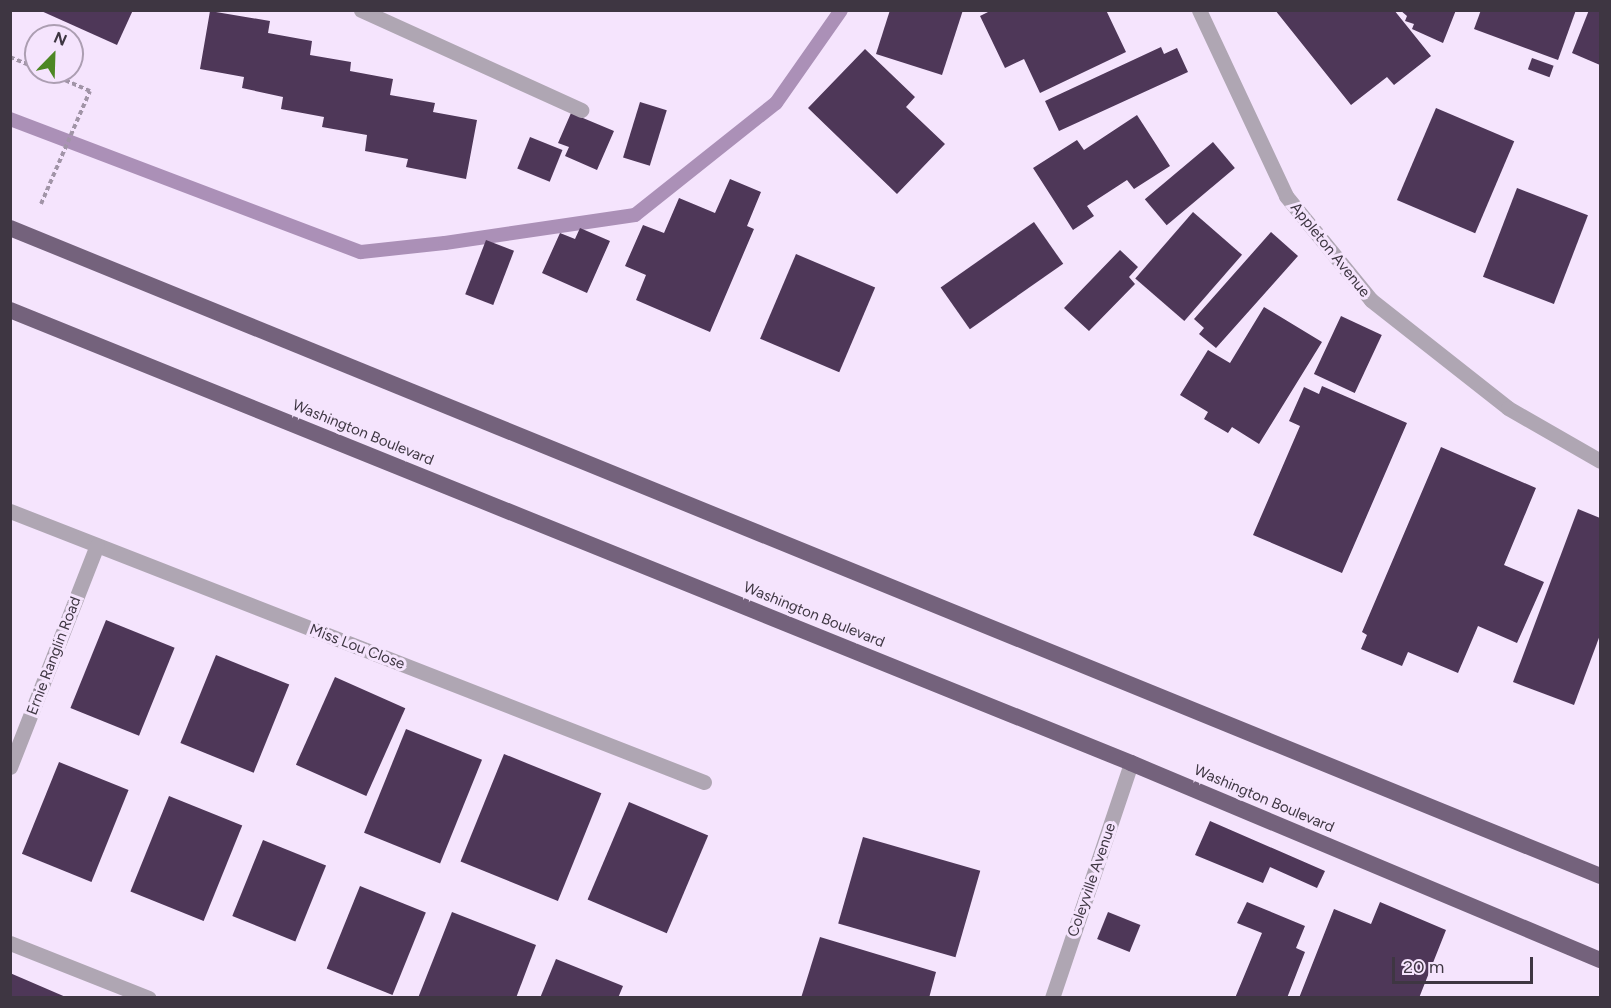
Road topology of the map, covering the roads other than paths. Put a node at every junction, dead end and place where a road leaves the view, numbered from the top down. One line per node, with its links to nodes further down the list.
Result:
1 (361, 10): 3 (street)
2 (1199, 10): 6 (street, Appleton Avenue)
3 (581, 110)
4 (10, 228): 12 (highway)
5 (10, 310): 9 (highway, Washington Boulevard)
6 (1600, 461)
7 (10, 511): 8 (street, Miss Lou Close)
8 (97, 545): 10 (street, Ernie Ranglin Road); 11 (street, Miss Lou Close)
9 (1131, 763): 14 (highway, Washington Boulevard); 16 (street, Coleyville Avenue)
10 (10, 767)
11 (704, 782)
12 (1600, 876)
13 (10, 943): 15 (street)
14 (1600, 960)
15 (149, 998)
16 (1052, 998)

